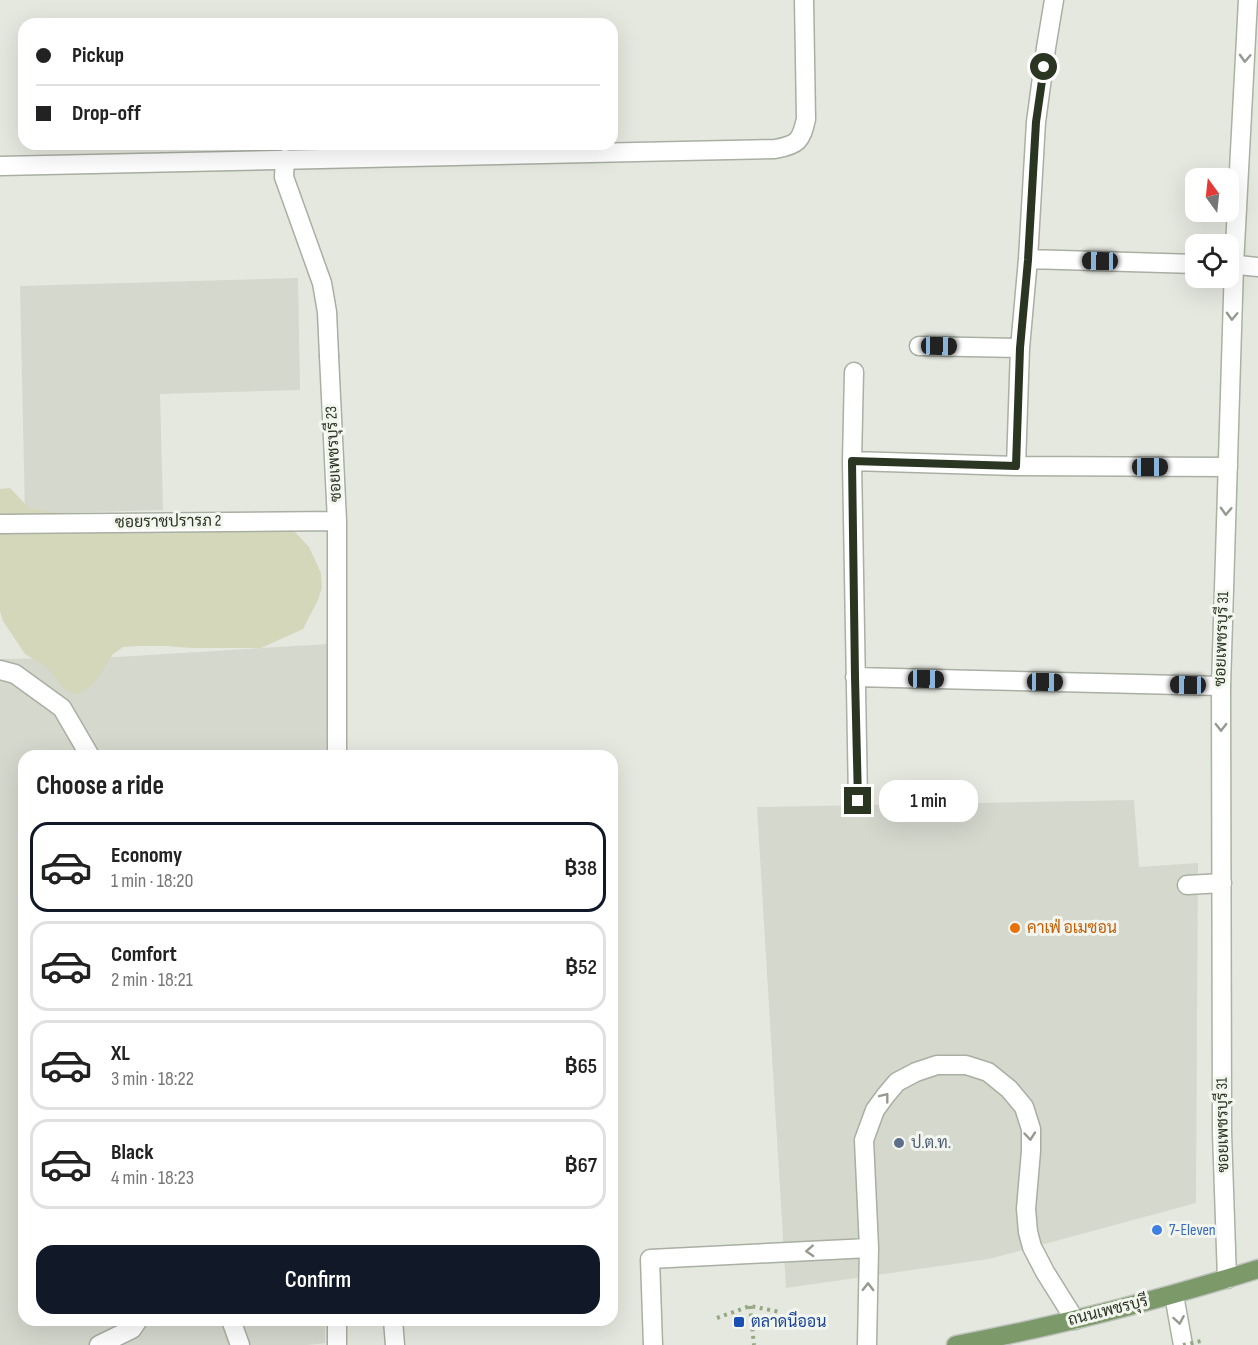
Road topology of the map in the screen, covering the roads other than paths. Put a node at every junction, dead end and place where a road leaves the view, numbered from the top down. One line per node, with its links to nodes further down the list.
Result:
1 (804, 0): 4 (street)
2 (1054, 0): 7 (street)
3 (1248, 0): 6 (street, ซอยเพชรบุรี 31, one-way to 6)
4 (285, 159): 5 (street); 18 (street, ซอยเพชรบุรี 23)
5 (0, 166)
6 (1233, 234)
7 (1028, 260): 8 (street); 13 (street)
8 (1185, 264)
9 (1239, 266): 10 (street)
10 (1258, 267)
11 (1231, 288): 17 (street, ซอยเพชรบุรี 31, one-way to 17)
12 (919, 346): 13 (street)
13 (1020, 348): 16 (street)
14 (854, 372): 15 (street)
15 (852, 461): 16 (street); 21 (street)
16 (1016, 466): 17 (street)
17 (1228, 467): 22 (street, ซอยเพชรบุรี 31, one-way to 22)
18 (336, 520): 19 (street, ซอยราชปรารภ 2); 24 (street, ซอยเพชรบุรี 23)
19 (0, 524)
20 (0, 670): 23 (street)
21 (855, 677): 22 (street); 25 (street)
22 (1221, 686): 26 (street, ซอยเพชรบุรี 31, one-way to 26)
23 (86, 750)
24 (337, 750)
25 (858, 801)
26 (1222, 883): 27 (street); 30 (street, ซอยเพชรบุรี 31)
27 (1187, 885)
28 (869, 1248): 32 (street, one-way to 32); 43 (street, one-way to 43); 44 (street, one-way to 28)
29 (1258, 1269): 30 (main road, ถนนเพชรบุรี)
30 (1227, 1279): 31 (main road, ถนนเพชรบุรี)
31 (1174, 1295): 32 (main road, ถนนเพชรบุรี); 38 (street, one-way to 38)
32 (1075, 1320): 37 (main road, ถนนเพชรบุรี)
33 (134, 1326): 39 (street)
34 (233, 1326): 40 (street)
35 (337, 1326): 41 (street)
36 (393, 1326): 42 (street)
37 (1000, 1341): 45 (main road, ถนนเพชรบุรี)
38 (1189, 1344)
39 (99, 1345)
40 (240, 1345)
41 (337, 1345)
42 (395, 1345)
43 (653, 1345)
44 (867, 1345)
45 (956, 1345)

